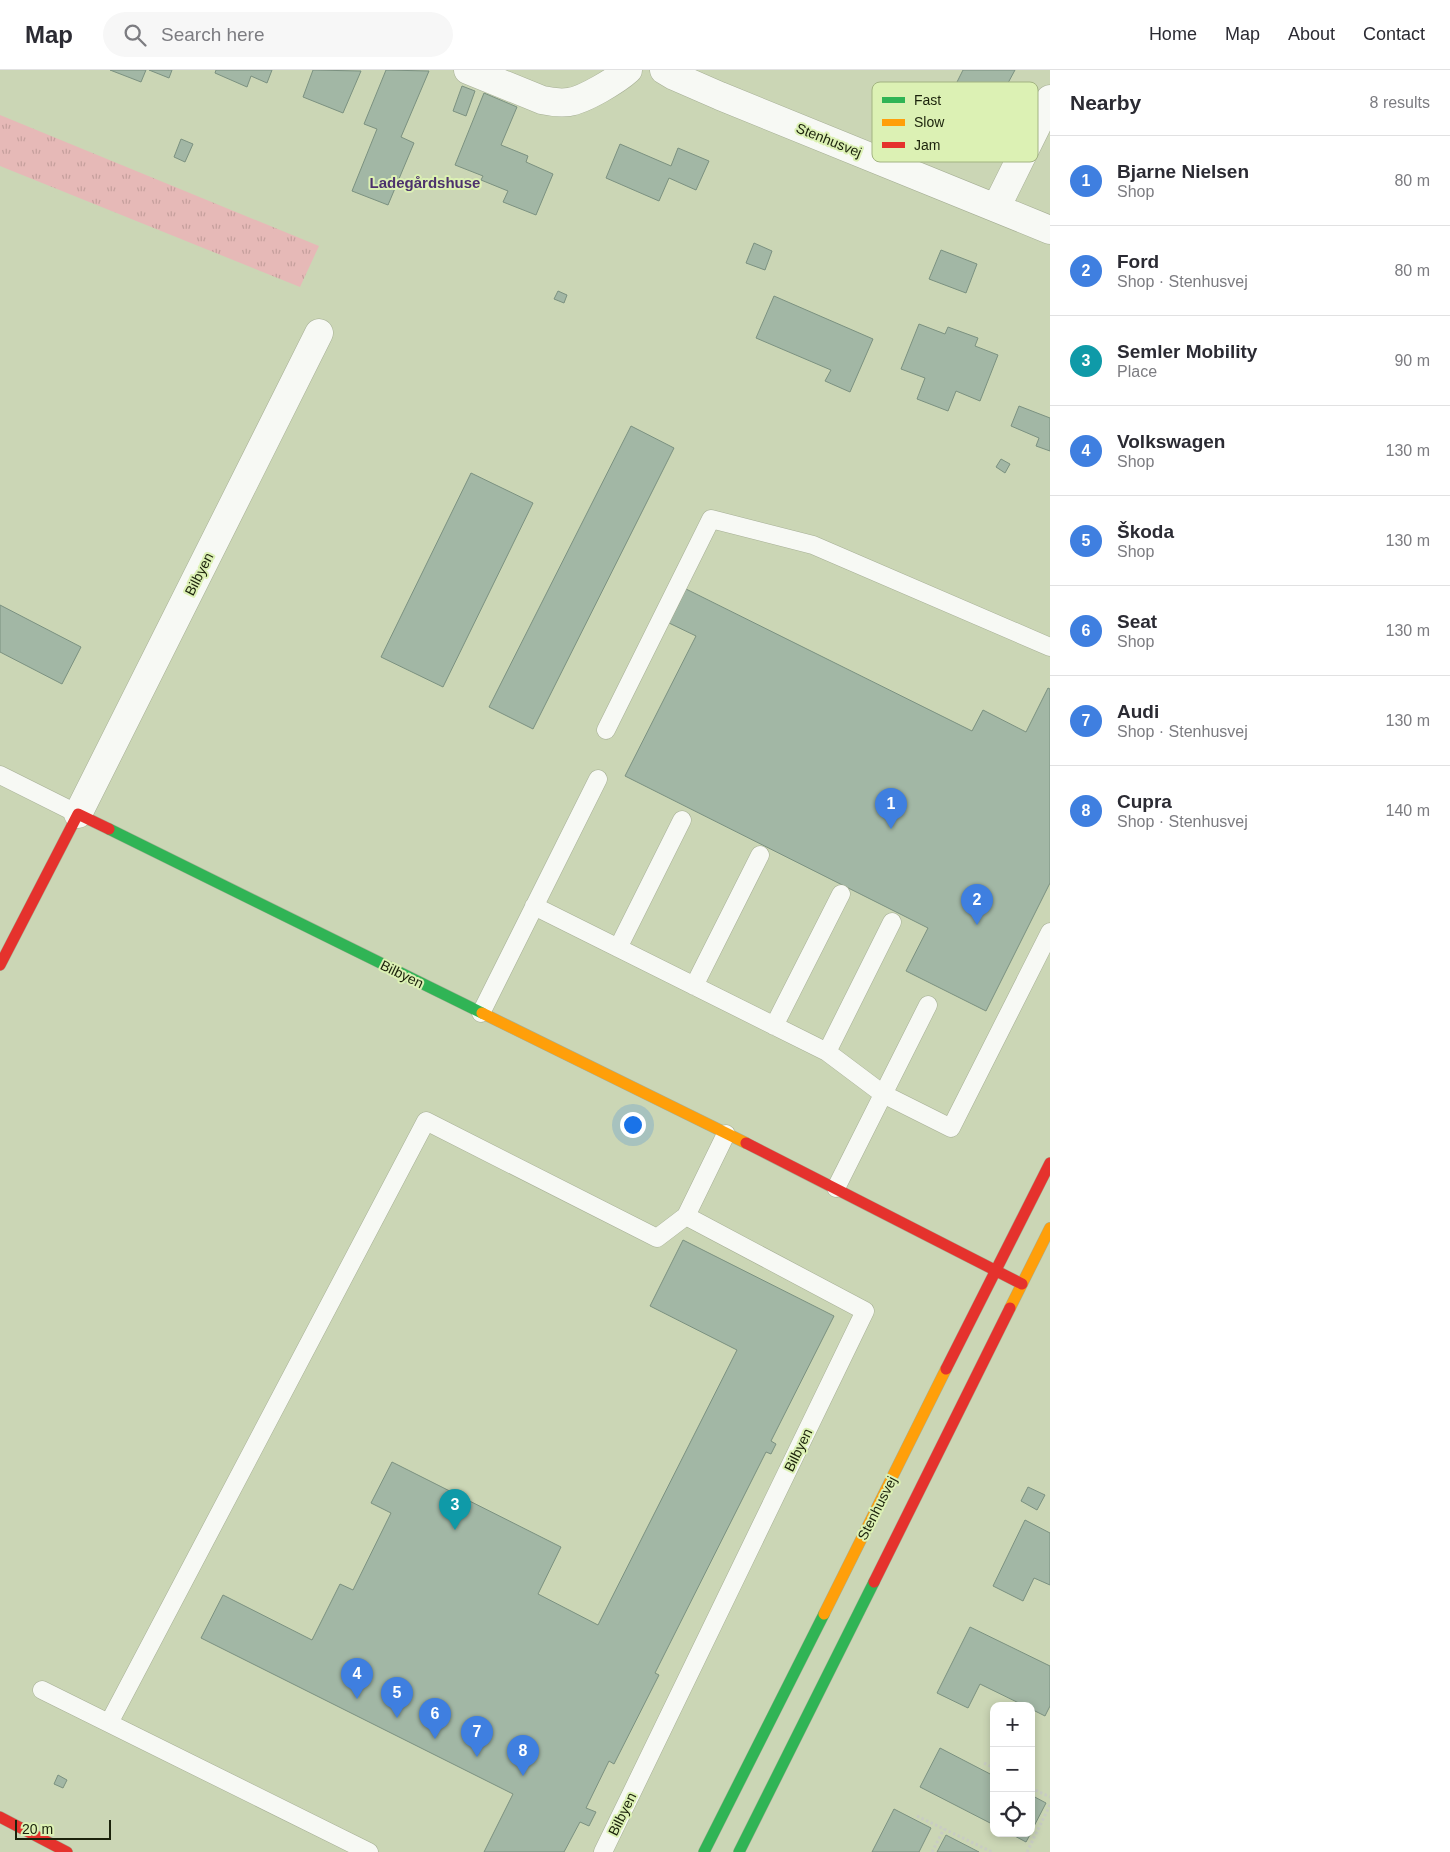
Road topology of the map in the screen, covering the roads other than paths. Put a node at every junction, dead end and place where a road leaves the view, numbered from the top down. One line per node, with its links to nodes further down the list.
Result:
1 (468, 70): 2 (street)
2 (628, 70)
3 (664, 70): 6 (street, Stenhusvej)
4 (1050, 99): 5 (street)
5 (1038, 123)
6 (872, 158)
7 (883, 162): 9 (street, Stenhusvej)
8 (1019, 162): 9 (street)
9 (996, 208): 10 (street, Stenhusvej)
10 (1050, 230)
11 (319, 333): 16 (street, Bilbyen)
12 (1050, 647): 13 (lane)
13 (606, 730)
14 (0, 776): 16 (lane)
15 (598, 780): 20 (lane)
16 (78, 814): 24 (street, Bilbyen); 27 (street, Bilbyen)
17 (682, 820): 23 (lane)
18 (760, 856): 25 (lane)
19 (841, 894): 28 (lane)
20 (534, 906): 23 (lane); 27 (lane)
21 (892, 922): 29 (lane)
22 (1050, 932): 30 (lane)
23 (618, 948): 25 (lane)
24 (0, 965)
25 (694, 986): 28 (lane)
26 (928, 1006): 30 (lane)
27 (481, 1013): 31 (street, Bilbyen)
28 (774, 1026): 29 (lane)
29 (827, 1052): 30 (lane)
30 (883, 1094): 33 (lane)
31 (726, 1134): 33 (street, Bilbyen); 34 (lane)
32 (1050, 1163): 36 (street, Stenhusvej)
33 (836, 1188): 36 (street, Bilbyen)
34 (686, 1216): 39 (lane); 43 (lane, Bilbyen)
35 (1050, 1228): 37 (street)
36 (996, 1271): 37 (street, Bilbyen); 44 (street, Stenhusvej)
37 (1022, 1284): 45 (street)
38 (42, 1690): 39 (lane)
39 (110, 1723): 42 (lane)
40 (0, 1817): 41 (street)
41 (67, 1852)
42 (369, 1852)
43 (603, 1852)
44 (704, 1852)
45 (739, 1852)

